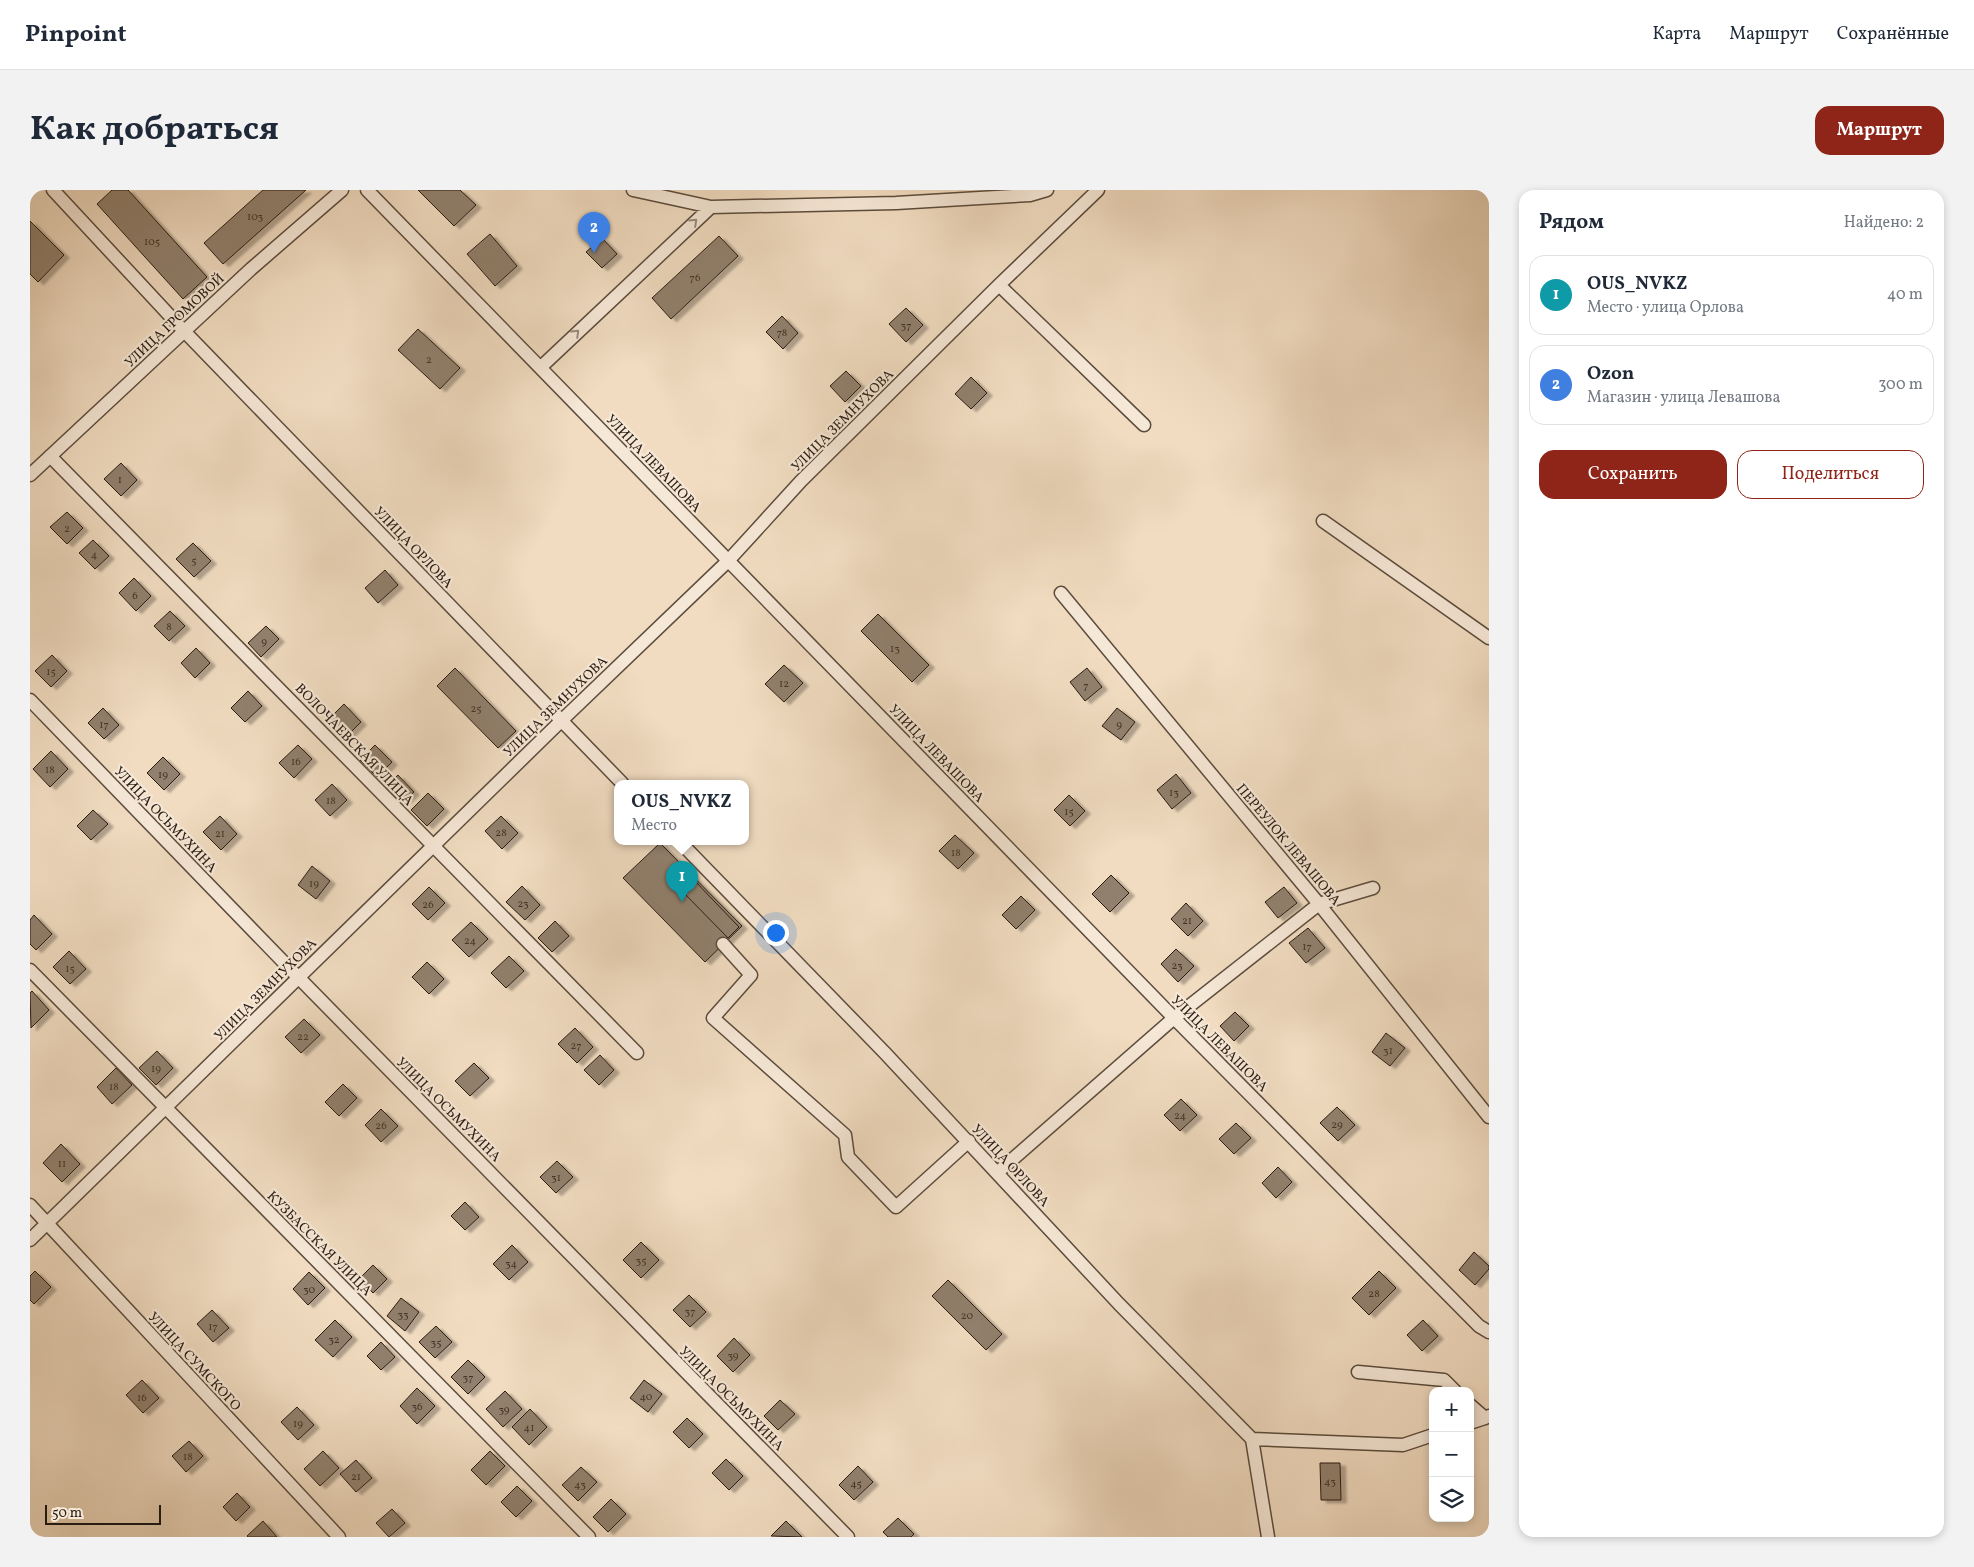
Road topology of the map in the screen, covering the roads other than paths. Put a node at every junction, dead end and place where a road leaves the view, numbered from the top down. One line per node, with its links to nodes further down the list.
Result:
1 (52, 190): 9 (street, УЛИЦА ОРЛОВА)
2 (342, 190): 9 (street, УЛИЦА ГРОМОВОЙ)
3 (367, 190): 10 (street, УЛИЦА ЛЕВАШОВА)
4 (634, 190): 7 (street)
5 (1047, 190): 7 (street)
6 (1098, 190): 8 (street, УЛИЦА ЗЕМНУХОВА)
7 (710, 207): 10 (street, one-way to 7)
8 (999, 285): 11 (street); 15 (street, УЛИЦА ЗЕМНУХОВА)
9 (184, 331): 12 (street, УЛИЦА ГРОМОВОЙ); 19 (street, УЛИЦА ОРЛОВА)
10 (541, 367): 15 (street, УЛИЦА ЛЕВАШОВА)
11 (1144, 426)
12 (50, 456): 13 (street, УЛИЦА ГРОМОВОЙ); 21 (street, ВОЛОЧАЕВСКАЯ УЛИЦА)
13 (30, 475)
14 (1323, 521): 17 (street)
15 (728, 561): 19 (street, УЛИЦА ЗЕМНУХОВА); 28 (street, УЛИЦА ЛЕВАШОВА)
16 (1062, 593): 24 (street, ПЕРЕУЛОК ЛЕВАШОВА)
17 (1489, 638)
18 (30, 700): 27 (street, УЛИЦА ОСЬМУХИНА)
19 (561, 721): 20 (street, УЛИЦА ОРЛОВА); 21 (street, УЛИЦА ЗЕМНУХОВА)
20 (619, 780)
21 (433, 845): 27 (street, УЛИЦА ЗЕМНУХОВА); 29 (street, ВОЛОЧАЕВСКАЯ УЛИЦА)
22 (683, 845): 32 (street, УЛИЦА ОРЛОВА)
23 (1373, 888): 24 (street)
24 (1319, 904): 28 (street); 31 (street, ПЕРЕУЛОК ЛЕВАШОВА)
25 (723, 944): 32 (street)
26 (30, 970): 30 (street, КУЗБАССКАЯ УЛИЦА)
27 (298, 977): 30 (street, УЛИЦА ЗЕМНУХОВА); 47 (street, УЛИЦА ОСЬМУХИНА)
28 (1174, 1018): 33 (street); 37 (street, УЛИЦА ЛЕВАШОВА)
29 (637, 1053)
30 (165, 1109): 35 (street, УЛИЦА ЗЕМНУХОВА); 46 (street, КУЗБАССКАЯ УЛИЦА)
31 (1489, 1117)
32 (969, 1141): 33 (street, УЛИЦА ОРЛОВА)
33 (998, 1172): 44 (street, УЛИЦА ОРЛОВА)
34 (30, 1205): 35 (street, УЛИЦА СУМСКОГО)
35 (47, 1224): 36 (street, УЛИЦА ЗЕМНУХОВА); 45 (street, УЛИЦА СУМСКОГО)
36 (30, 1240)
37 (1489, 1332)
38 (1358, 1372): 39 (street)
39 (1451, 1387)
40 (1474, 1408): 41 (street)
41 (1487, 1417): 42 (street)
42 (1474, 1422)
43 (1429, 1436): 44 (street)
44 (1252, 1439): 48 (street)
45 (339, 1537)
46 (589, 1537)
47 (848, 1537)
48 (1268, 1537)

